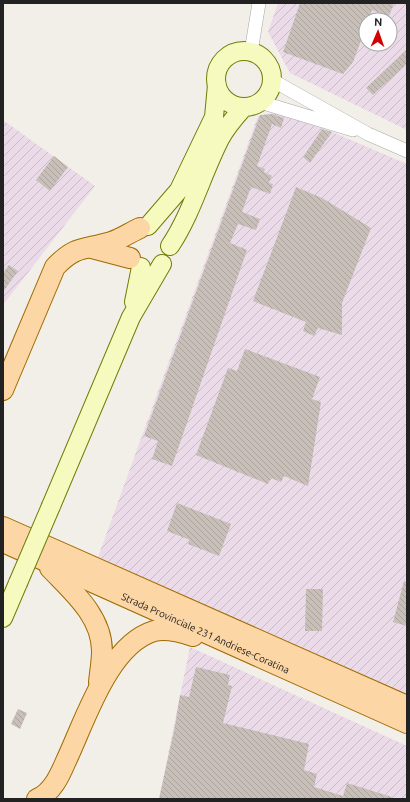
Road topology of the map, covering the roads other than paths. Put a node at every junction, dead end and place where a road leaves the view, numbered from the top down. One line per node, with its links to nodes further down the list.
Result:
1 (258, 3): 2 (street)
2 (251, 52): 3 (main road); 4 (main road)
3 (272, 80): 5 (main road); 6 (street)
4 (217, 85): 5 (main road); 8 (main road)
5 (252, 105): 6 (street); 9 (main road)
6 (368, 134): 7 (street)
7 (407, 151)
8 (144, 227): 9 (main road); 10 (main road); 11 (main road)
9 (170, 246): 12 (main road)
10 (90, 247): 11 (main road); 14 (main road)
11 (136, 262): 12 (main road); 13 (main road)
12 (162, 264): 13 (main road)
13 (131, 317): 19 (main road, bridge)
14 (3, 390)
15 (3, 515): 18 (main road)
16 (3, 526): 18 (main road, Strada Provinciale 231 Andriese-Coratina)
17 (3, 542): 18 (main road, Strada Provinciale 231 Andriese-Coratina)
18 (52, 556): 20 (main road, Strada Provinciale 231 Andriese-Coratina); 21 (main road); 22 (main road, Strada Provinciale 231 Andriese-Coratina)
19 (3, 618)
20 (248, 652): 21 (main road); 23 (main road, Strada Provinciale 231 Andriese-Coratina)
21 (99, 689): 24 (main road)
22 (407, 706)
23 (407, 724)
24 (37, 799)

